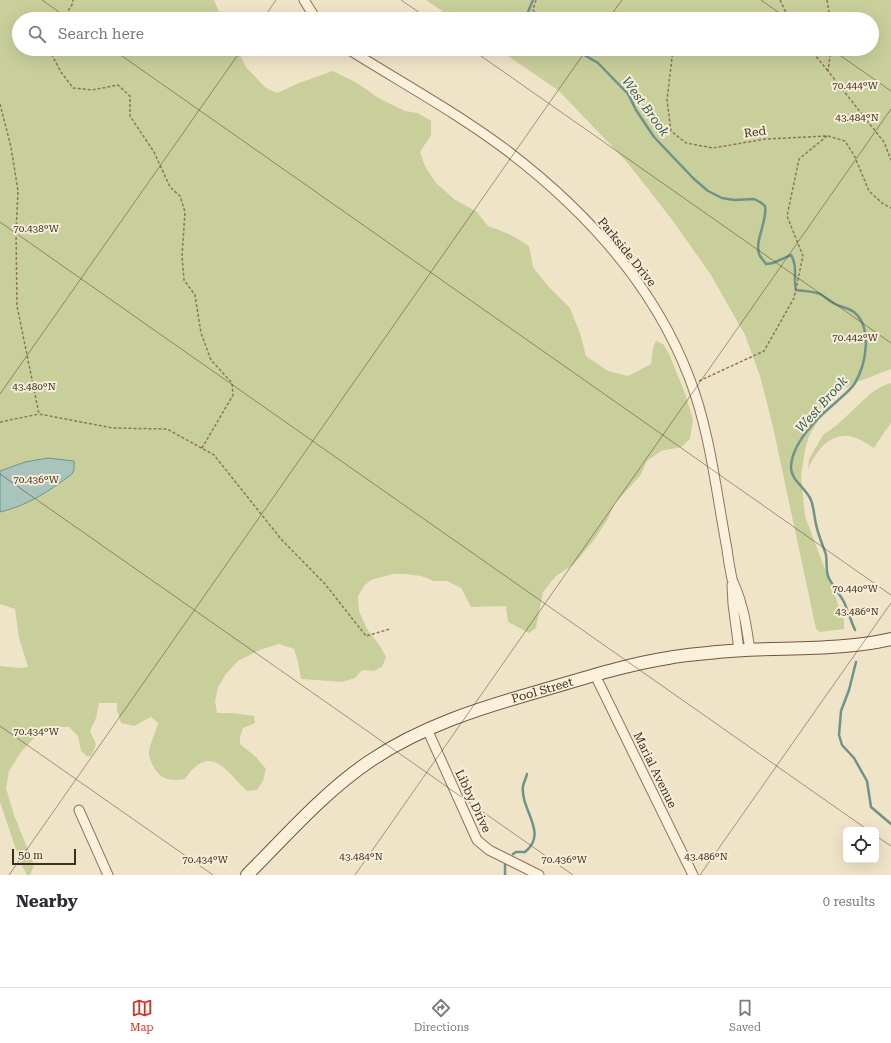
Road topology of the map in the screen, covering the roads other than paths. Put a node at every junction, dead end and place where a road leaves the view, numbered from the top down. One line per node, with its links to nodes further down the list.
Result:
1 (304, 0): 2 (street)
2 (312, 12)
3 (359, 56): 5 (street, Parkside Drive)
4 (891, 639): 5 (main road, Pool Street)
5 (745, 649): 6 (main road, Pool Street)
6 (595, 675): 7 (main road, Pool Street); 12 (street, Marial Avenue)
7 (427, 729): 10 (main road, Pool Street); 11 (street, Libby Drive)
8 (79, 810): 9 (street)
9 (108, 875)
10 (247, 875)
11 (539, 875)
12 (694, 875)

